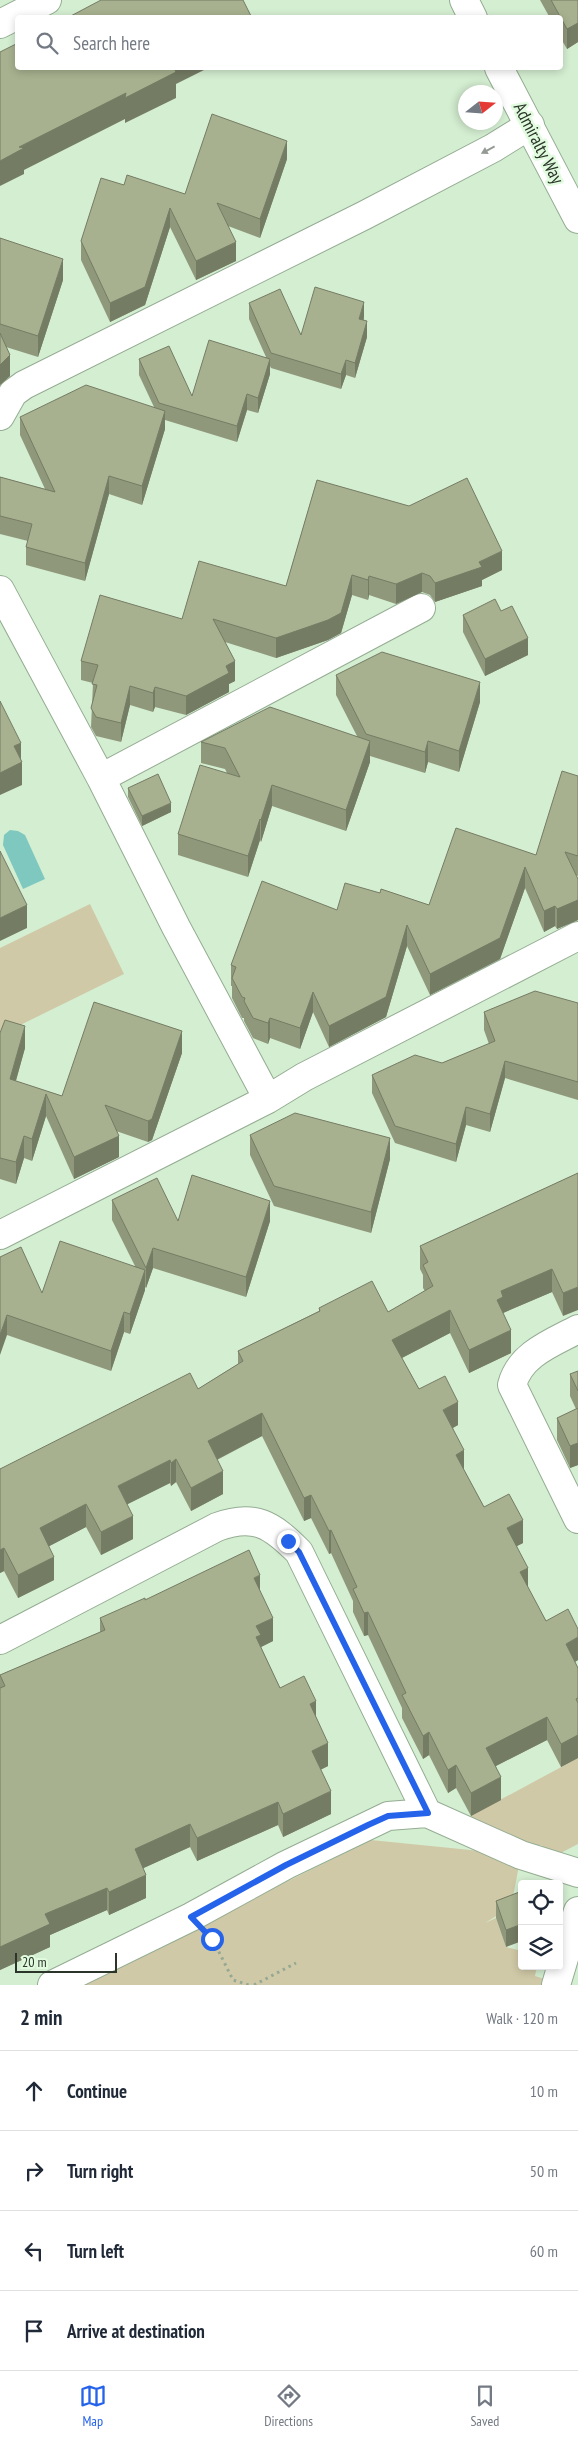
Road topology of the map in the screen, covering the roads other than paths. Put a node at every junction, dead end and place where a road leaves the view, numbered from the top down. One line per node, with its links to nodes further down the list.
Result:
1 (47, 0): 3 (street)
2 (464, 0): 4 (street)
3 (18, 15)
4 (472, 15)
5 (15, 16): 6 (street)
6 (0, 24)
7 (501, 70): 8 (street, Admiralty Way)
8 (530, 125): 9 (street, Admiralty Way); 10 (street, one-way to 10)
9 (578, 219)
10 (0, 416)
11 (4, 606): 13 (street)
12 (420, 608): 13 (street)
13 (101, 778): 15 (street)
14 (578, 936): 15 (street)
15 (268, 1099): 16 (street)
16 (0, 1236)
17 (578, 1329): 18 (street)
18 (578, 1519)
19 (0, 1640): 20 (street)
20 (428, 1813): 21 (street); 23 (street)
21 (578, 1873)
22 (578, 1911): 24 (street)
23 (52, 1985)
24 (556, 1985)

